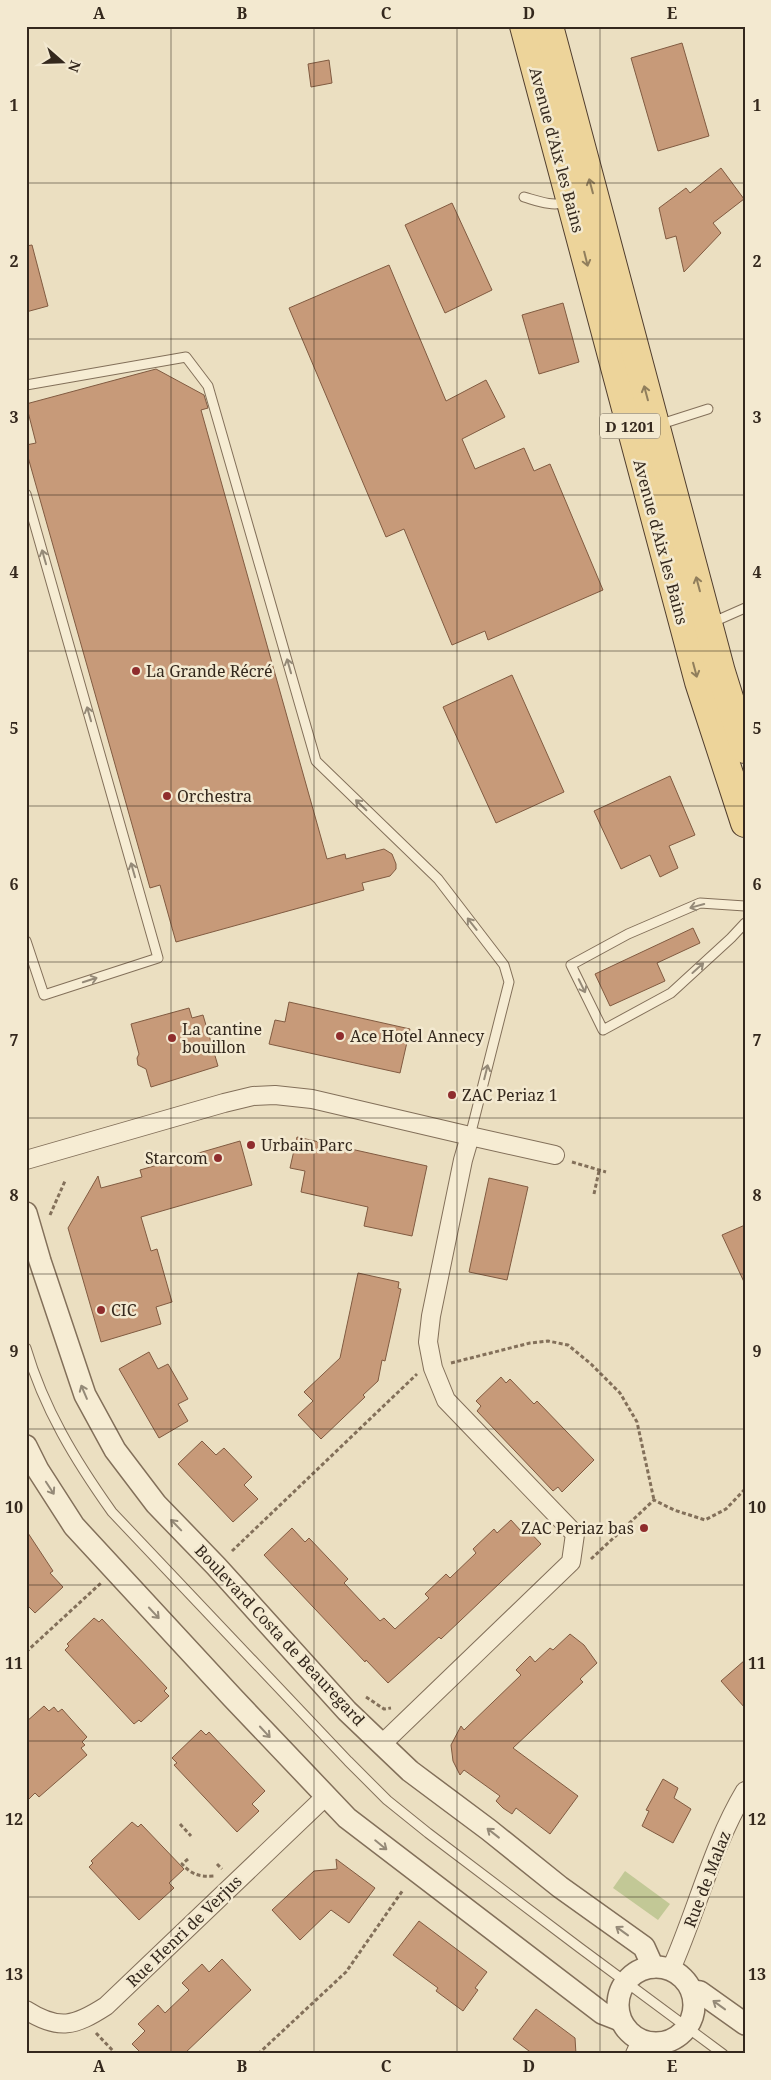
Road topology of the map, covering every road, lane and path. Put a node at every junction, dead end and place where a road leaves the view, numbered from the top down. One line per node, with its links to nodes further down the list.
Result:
1 (524, 26): 4 (main road, Avenue d'Aix les Bains / D 1201)
2 (549, 26): 7 (main road, Avenue d'Aix les Bains / D 1201, one-way to 2)
3 (524, 197): 4 (lane)
4 (577, 208): 7 (main road, Avenue d'Aix les Bains / D 1201, one-way to 7)
5 (26, 385): 16 (lane, one-way to 5)
6 (708, 409): 7 (lane)
7 (643, 429): 10 (main road, Avenue d'Aix les Bains / D 1201)
8 (26, 494): 15 (lane, one-way to 8)
9 (745, 608): 10 (lane)
10 (697, 628): 11 (main road, Avenue d'Aix les Bains / D 1201)
11 (729, 731): 12 (main road, Avenue d'Aix les Bains / D 1201)
12 (743, 814)
13 (745, 906): 14 (lane, one-way to 14)
14 (745, 923)
15 (26, 940)
16 (470, 1136): 17 (street); 18 (street); 35 (street)
17 (555, 1155): 19 (path)
18 (26, 1160)
19 (599, 1171): 20 (path); 22 (path)
20 (606, 1172)
21 (65, 1181): 24 (path)
22 (594, 1194)
23 (26, 1212): 35 (street, Boulevard Costa de Beauregard, one-way to 23)
24 (49, 1216)
25 (26, 1348): 44 (lane)
26 (26, 1446): 37 (street, one-way to 37)
27 (745, 1489): 30 (path)
28 (226, 1546): 29 (path)
29 (238, 1559)
30 (586, 1564)
31 (101, 1583): 32 (path)
32 (26, 1652)
33 (360, 1691): 34 (path)
34 (399, 1707)
35 (383, 1743): 43 (street, Boulevard Costa de Beauregard, one-way to 35)
36 (745, 1791): 43 (street, Rue de Malaz)
37 (326, 1796): 47 (street, Rue Henri de Verjus); 48 (street, one-way to 48)
38 (180, 1824): 39 (path)
39 (191, 1836)
40 (188, 1859): 41 (path)
41 (217, 1864)
42 (403, 1890): 53 (path)
43 (662, 1968): 44 (street); 45 (street, Boulevard Costa de Beauregard)
44 (626, 1981): 48 (street); 50 (lane)
45 (692, 1991): 49 (street, Boulevard Costa de Beauregard, one-way to 45); 50 (street)
46 (26, 2010): 47 (street, Rue Henri de Verjus)
47 (84, 2020): 52 (path)
48 (620, 2020): 51 (street)
49 (745, 2024)
50 (687, 2028): 51 (street); 54 (lane)
51 (650, 2048)
52 (116, 2054)
53 (258, 2054)
54 (723, 2054)

